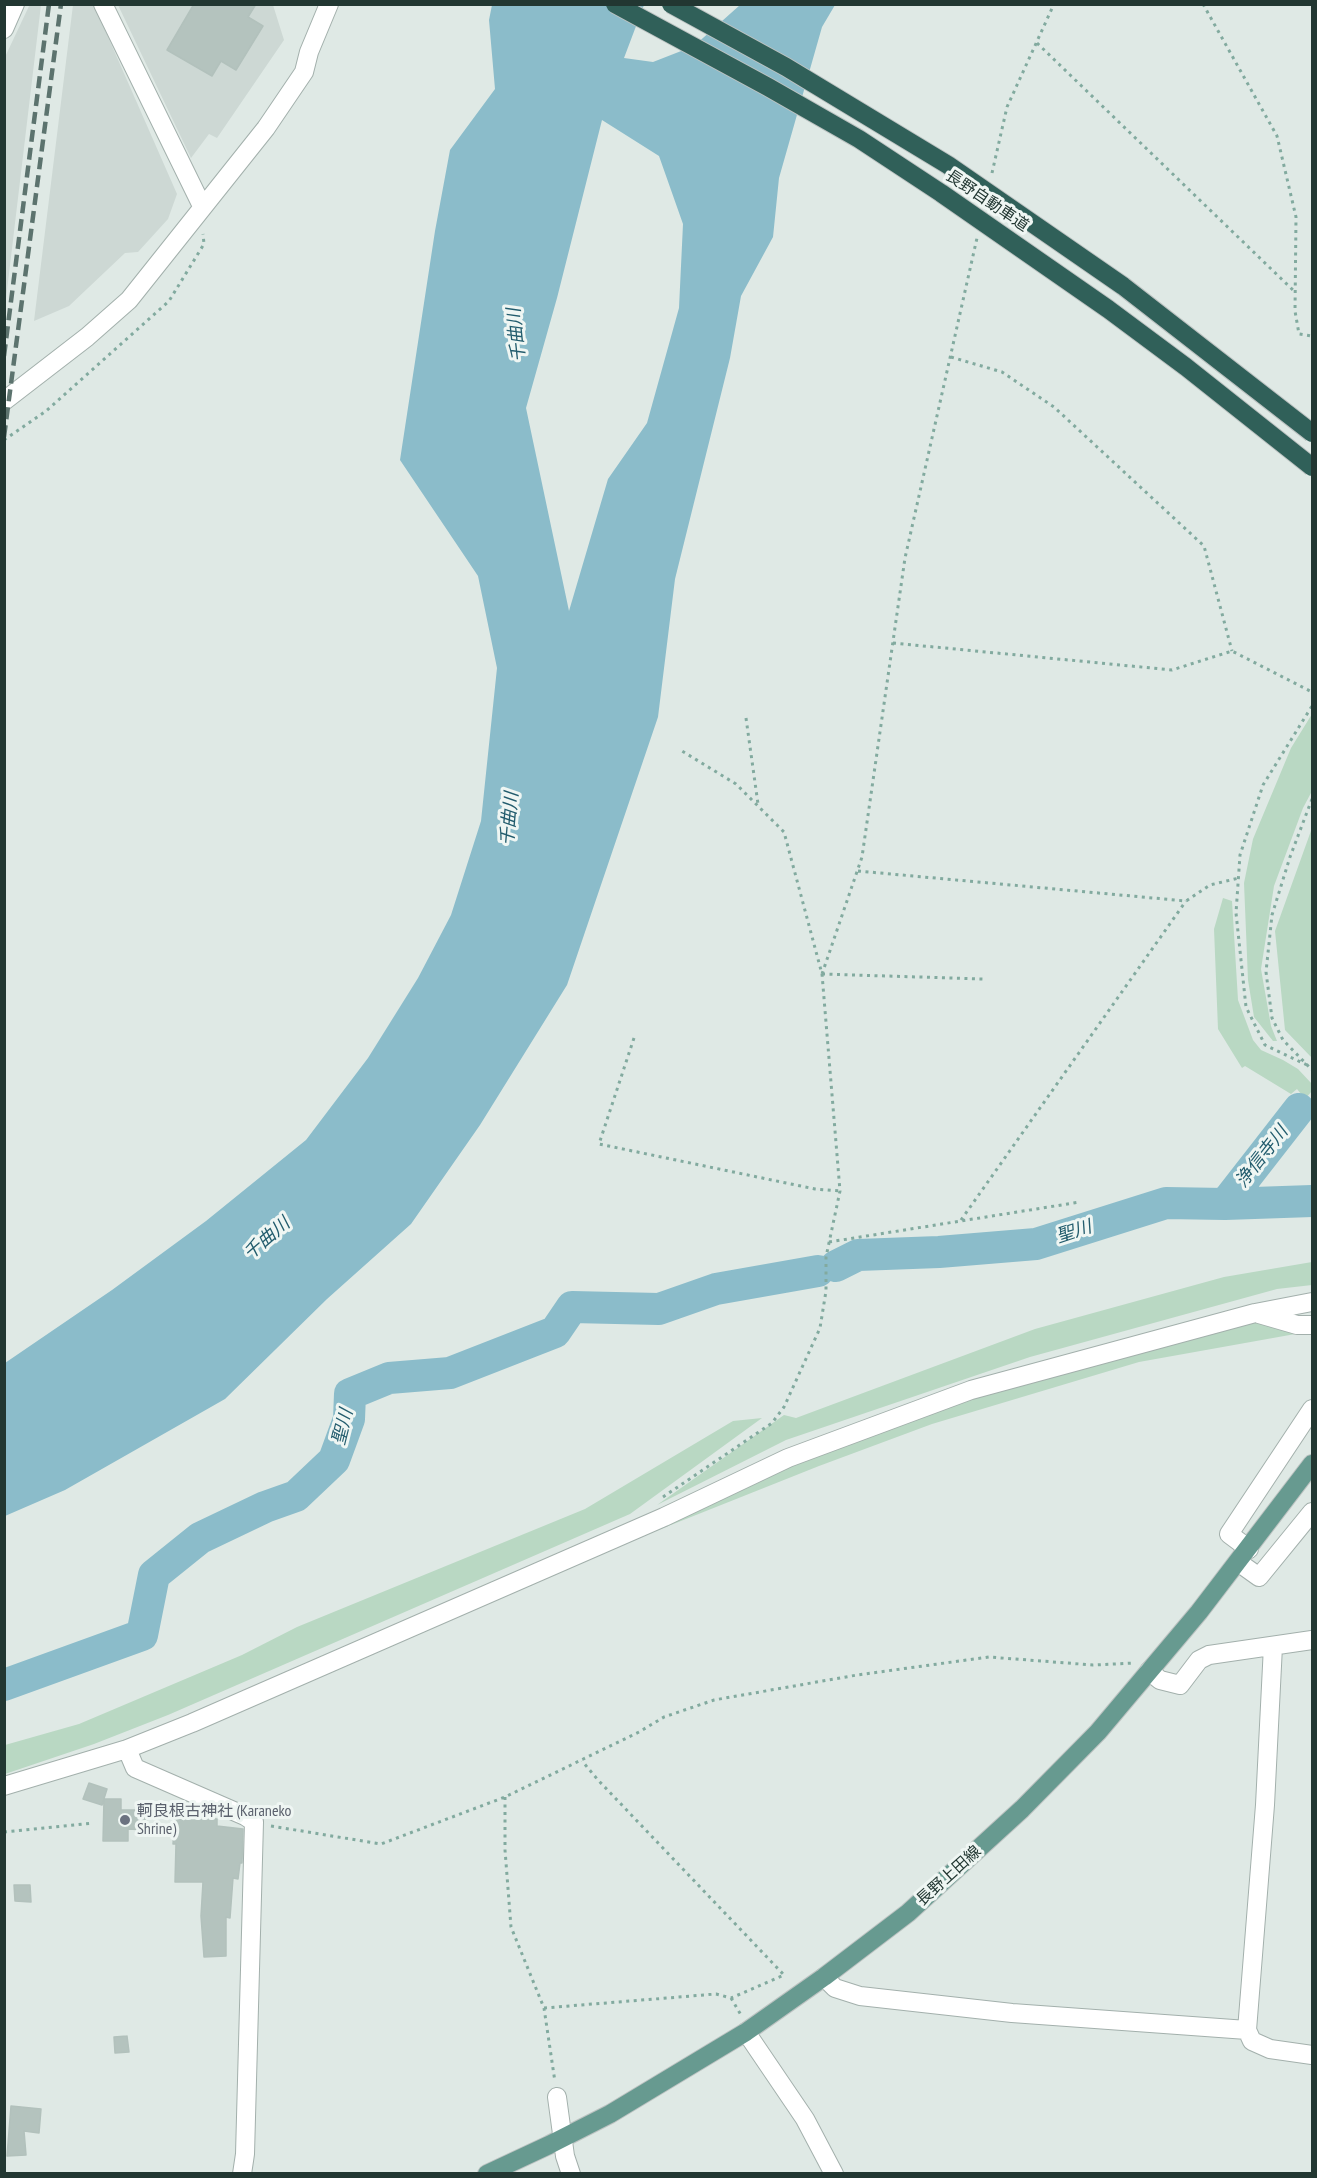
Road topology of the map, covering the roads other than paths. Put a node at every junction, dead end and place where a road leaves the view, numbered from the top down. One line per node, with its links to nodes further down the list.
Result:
1 (15, 4): 6 (street)
2 (103, 4): 7 (street)
3 (329, 4): 7 (street)
4 (615, 4): 10 (highway, 長野自動車道, bridge)
5 (671, 4): 9 (highway, 長野自動車道, bridge)
6 (4, 29)
7 (202, 206): 8 (street)
8 (4, 401)
9 (1312, 433)
10 (1312, 467)
11 (1312, 1302): 12 (street)
12 (1255, 1313): 13 (street); 21 (street)
13 (1312, 1325)
14 (1312, 1409): 17 (street)
15 (1312, 1464): 17 (main road, 長野上田線)
16 (1312, 1512): 17 (street)
17 (1243, 1555): 20 (main road, 長野上田線)
18 (1312, 1640): 19 (street)
19 (1273, 1646): 20 (street); 24 (street)
20 (1149, 1671): 23 (main road, 長野上田線)
21 (127, 1749): 22 (street); 29 (street)
22 (4, 1786)
23 (824, 1977): 24 (street); 25 (main road, 長野上田線)
24 (1247, 2030): 26 (street)
25 (746, 2032): 28 (main road, 長野上田線); 32 (street)
26 (1312, 2055)
27 (557, 2097): 28 (street)
28 (562, 2138): 30 (main road, 長野上田線); 31 (street)
29 (242, 2174)
30 (488, 2174)
31 (571, 2174)
32 (834, 2174)

